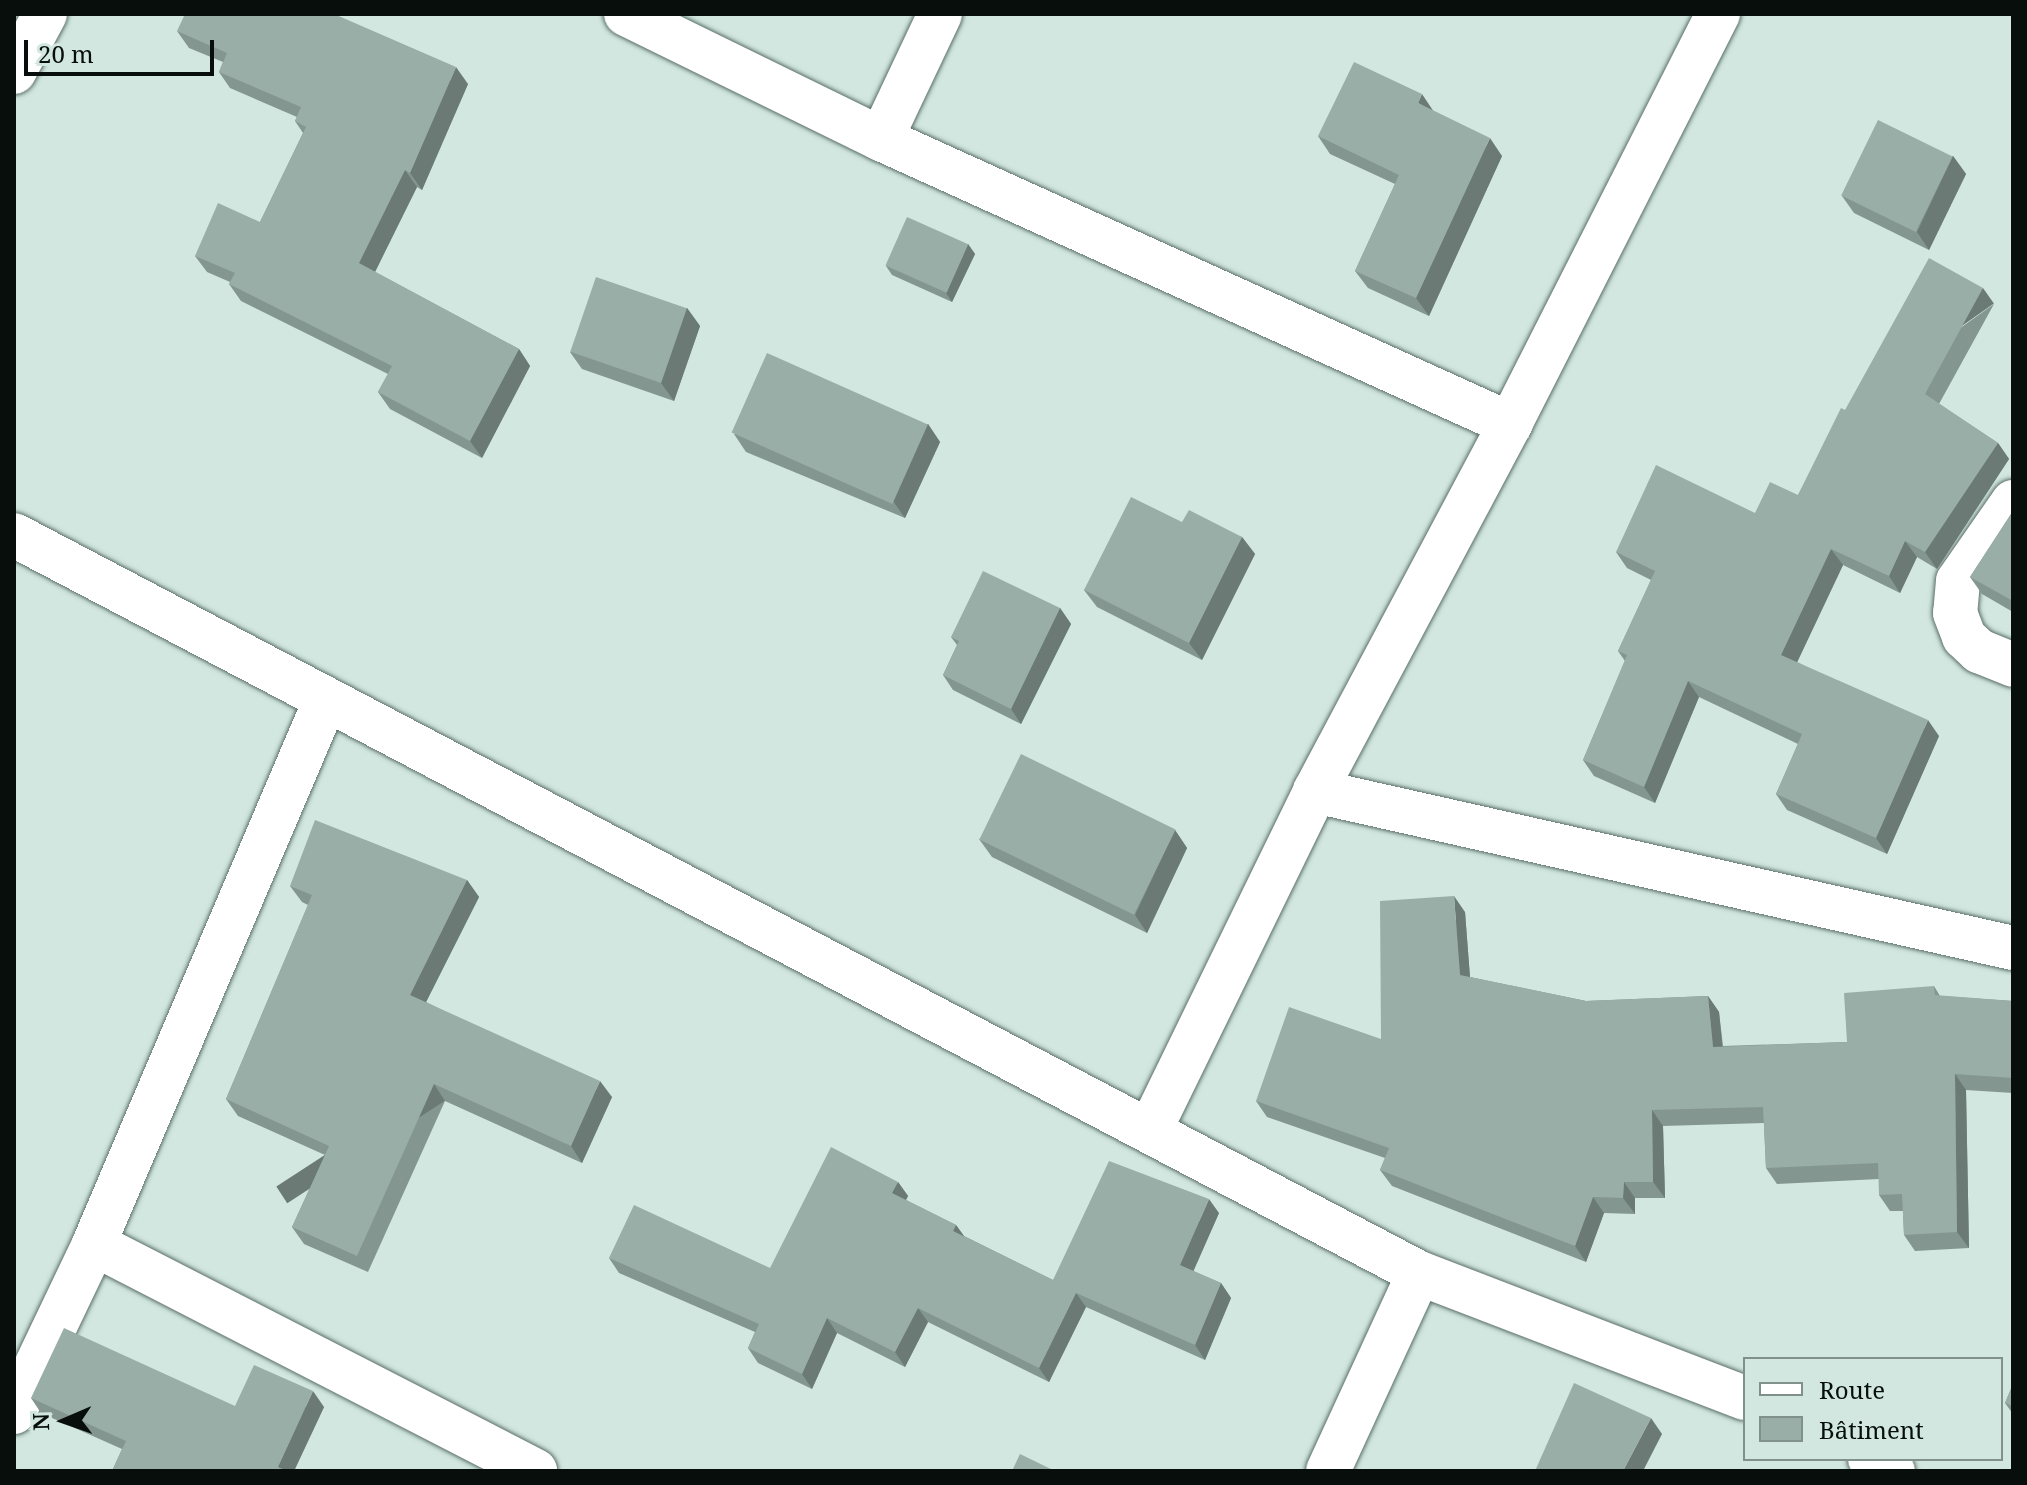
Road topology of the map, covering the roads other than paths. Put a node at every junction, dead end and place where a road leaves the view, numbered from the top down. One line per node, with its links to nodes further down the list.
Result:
1 (45, 14): 5 (street)
2 (626, 14): 6 (street)
3 (940, 14): 6 (street)
4 (1718, 14): 7 (street)
5 (14, 72)
6 (881, 139): 7 (street)
7 (1510, 424): 12 (street)
8 (2013, 502): 10 (street)
9 (14, 535): 11 (street)
10 (2013, 665)
11 (325, 701): 14 (street); 15 (street)
12 (1315, 791): 13 (street); 14 (street)
13 (2013, 948)
14 (1150, 1130): 16 (street)
15 (94, 1244): 18 (street); 20 (street)
16 (1419, 1273): 17 (street); 21 (street)
17 (1743, 1397)
18 (14, 1412)
19 (1874, 1461): 22 (street)
20 (535, 1471)
21 (1328, 1471)
22 (1893, 1471)

